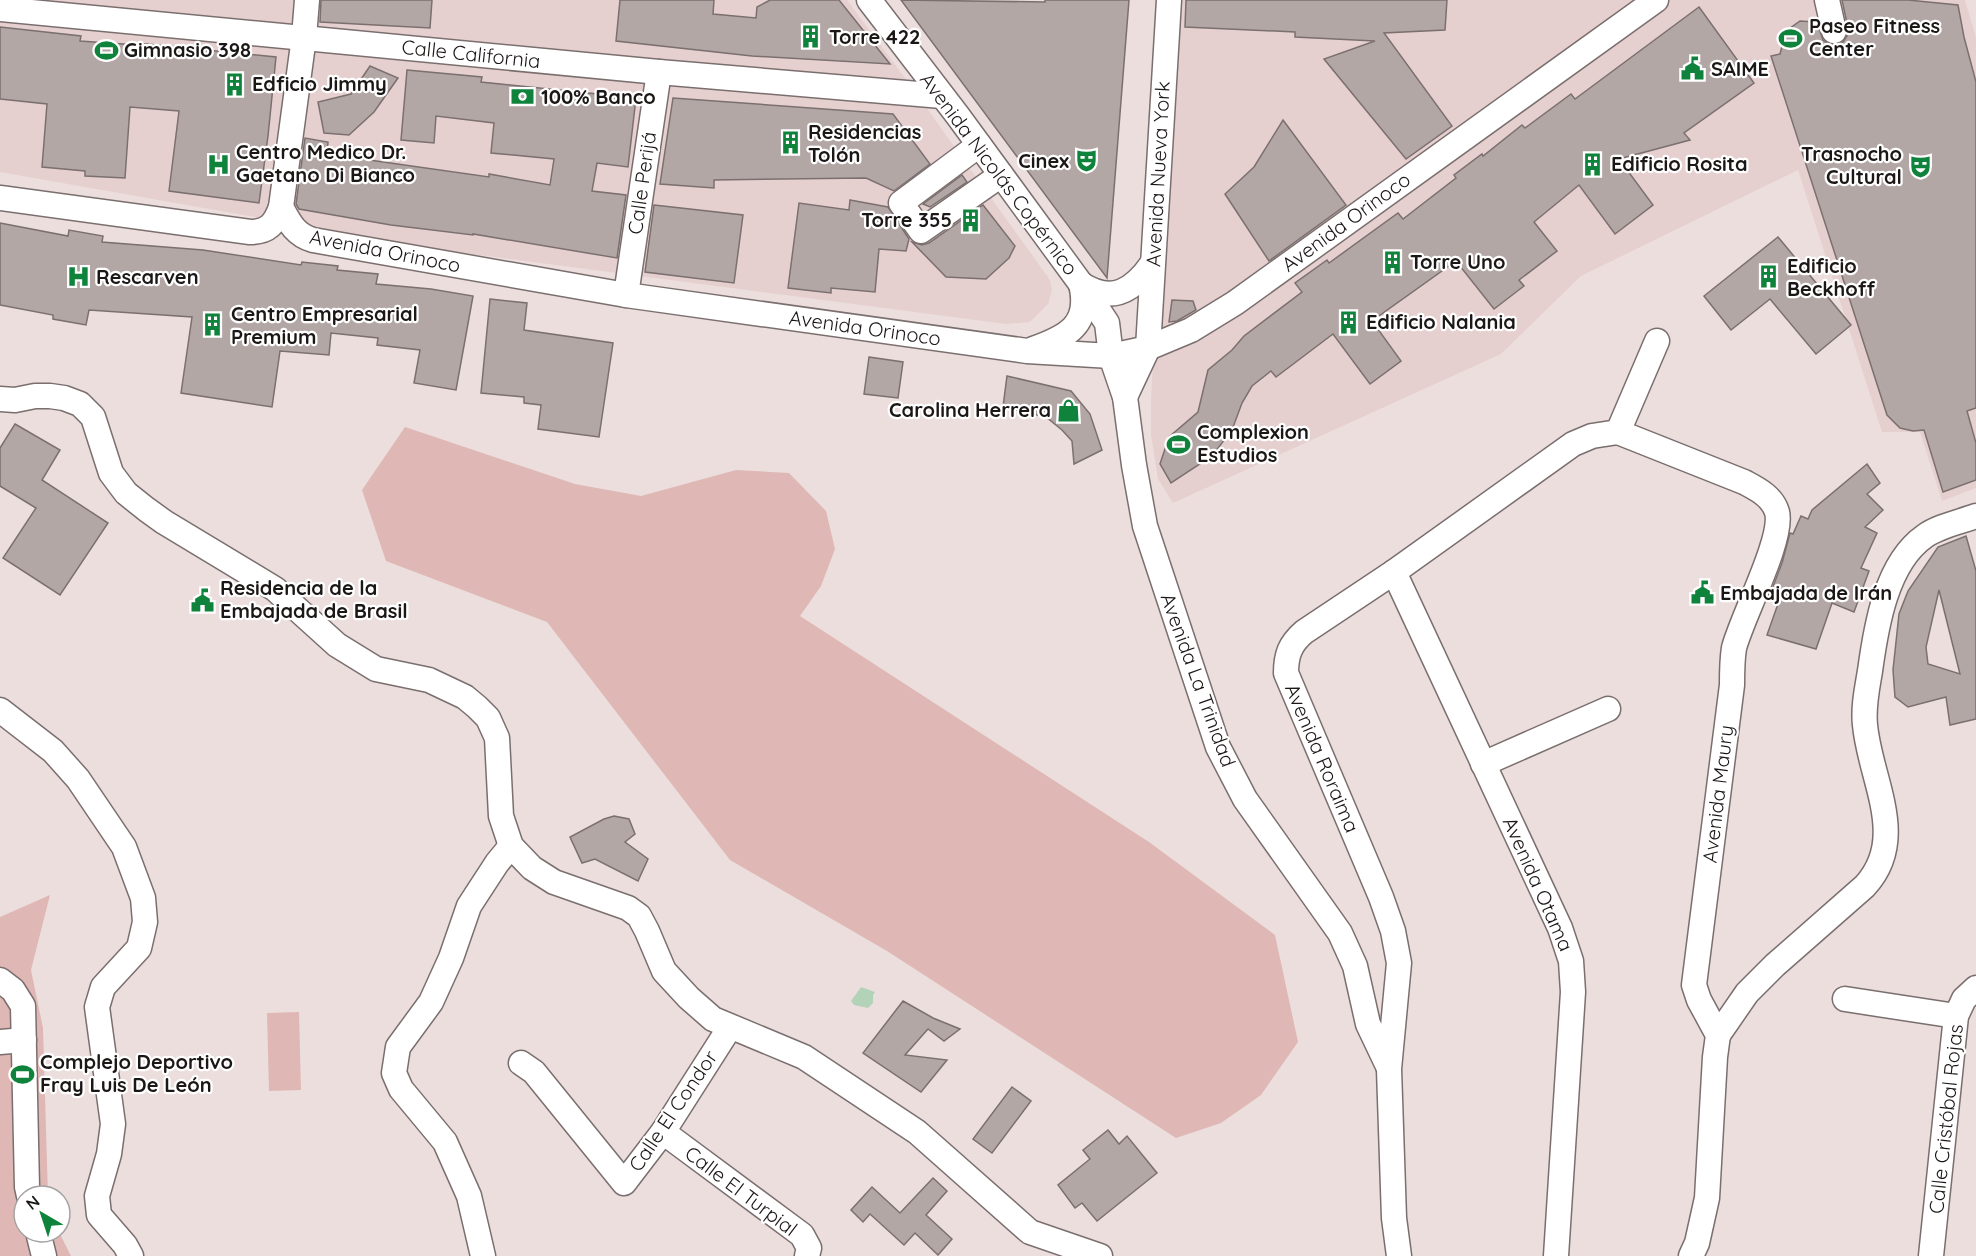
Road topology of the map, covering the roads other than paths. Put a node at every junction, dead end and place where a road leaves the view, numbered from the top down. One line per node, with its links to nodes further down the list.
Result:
1 (307, 0): 8 (street)
2 (869, 0): 10 (street, Avenida Nicolás Copérnico)
3 (1169, 0): 16 (street, Avenida Nueva York)
4 (1656, 0): 20 (street, Avenida Orinoco)
5 (1827, 0): 7 (street)
6 (0, 9): 8 (street, Calle California)
7 (1834, 31)
8 (304, 37): 9 (street, Calle California); 15 (street)
9 (659, 72): 10 (street, Calle California); 18 (street, Calle Perijá)
10 (942, 96): 11 (street, Avenida Nicolás Copérnico)
11 (983, 150): 12 (street); 13 (street, Avenida Nicolás Copérnico); 13 (street)
12 (961, 174)
13 (1001, 175): 17 (street, Avenida Nicolás Copérnico)
14 (0, 198): 15 (street)
15 (281, 207): 18 (street, Avenida Orinoco)
16 (1152, 264): 17 (street); 20 (street, Avenida Nueva York)
17 (1082, 284): 21 (street); 22 (street, Avenida Nicolás Copérnico)
18 (626, 295): 21 (street, Avenida Orinoco)
19 (1657, 342): 25 (street)
20 (1148, 348): 22 (street, Avenida Orinoco); 23 (street)
21 (1027, 351): 22 (street, Avenida Orinoco)
22 (1111, 356): 23 (street, Avenida La Trinidad)
23 (1125, 397): 41 (street, Avenida La Trinidad)
24 (0, 399): 31 (street)
25 (1618, 432): 27 (street, Avenida Roraima); 37 (street, Avenida Maury)
26 (1976, 516): 37 (street)
27 (1394, 572): 30 (street, Avenida Otama); 41 (street, Avenida Roraima)
28 (1608, 709): 30 (street)
29 (0, 710): 44 (street)
30 (1483, 764): 49 (street, Avenida Otama)
31 (511, 846): 36 (street); 45 (street)
32 (0, 980): 38 (street)
33 (1976, 988): 35 (street, Calle Cristóbal Rojas)
34 (1845, 999): 35 (street)
35 (1956, 1016): 51 (street, Calle Cristóbal Rojas)
36 (730, 1027): 42 (street, Calle El Condor); 47 (street)
37 (1718, 1035): 50 (street)
38 (24, 1040): 39 (street); 43 (street)
39 (0, 1042)
40 (520, 1063): 42 (street, Calle El Condor)
41 (1389, 1069): 48 (street, Avenida Roraima)
42 (663, 1132): 46 (street, Calle El Turpial)
43 (27, 1184)
44 (130, 1256)
45 (483, 1256)
46 (807, 1256)
47 (1100, 1256)
48 (1399, 1256)
49 (1556, 1256)
50 (1691, 1256)
51 (1931, 1256)

